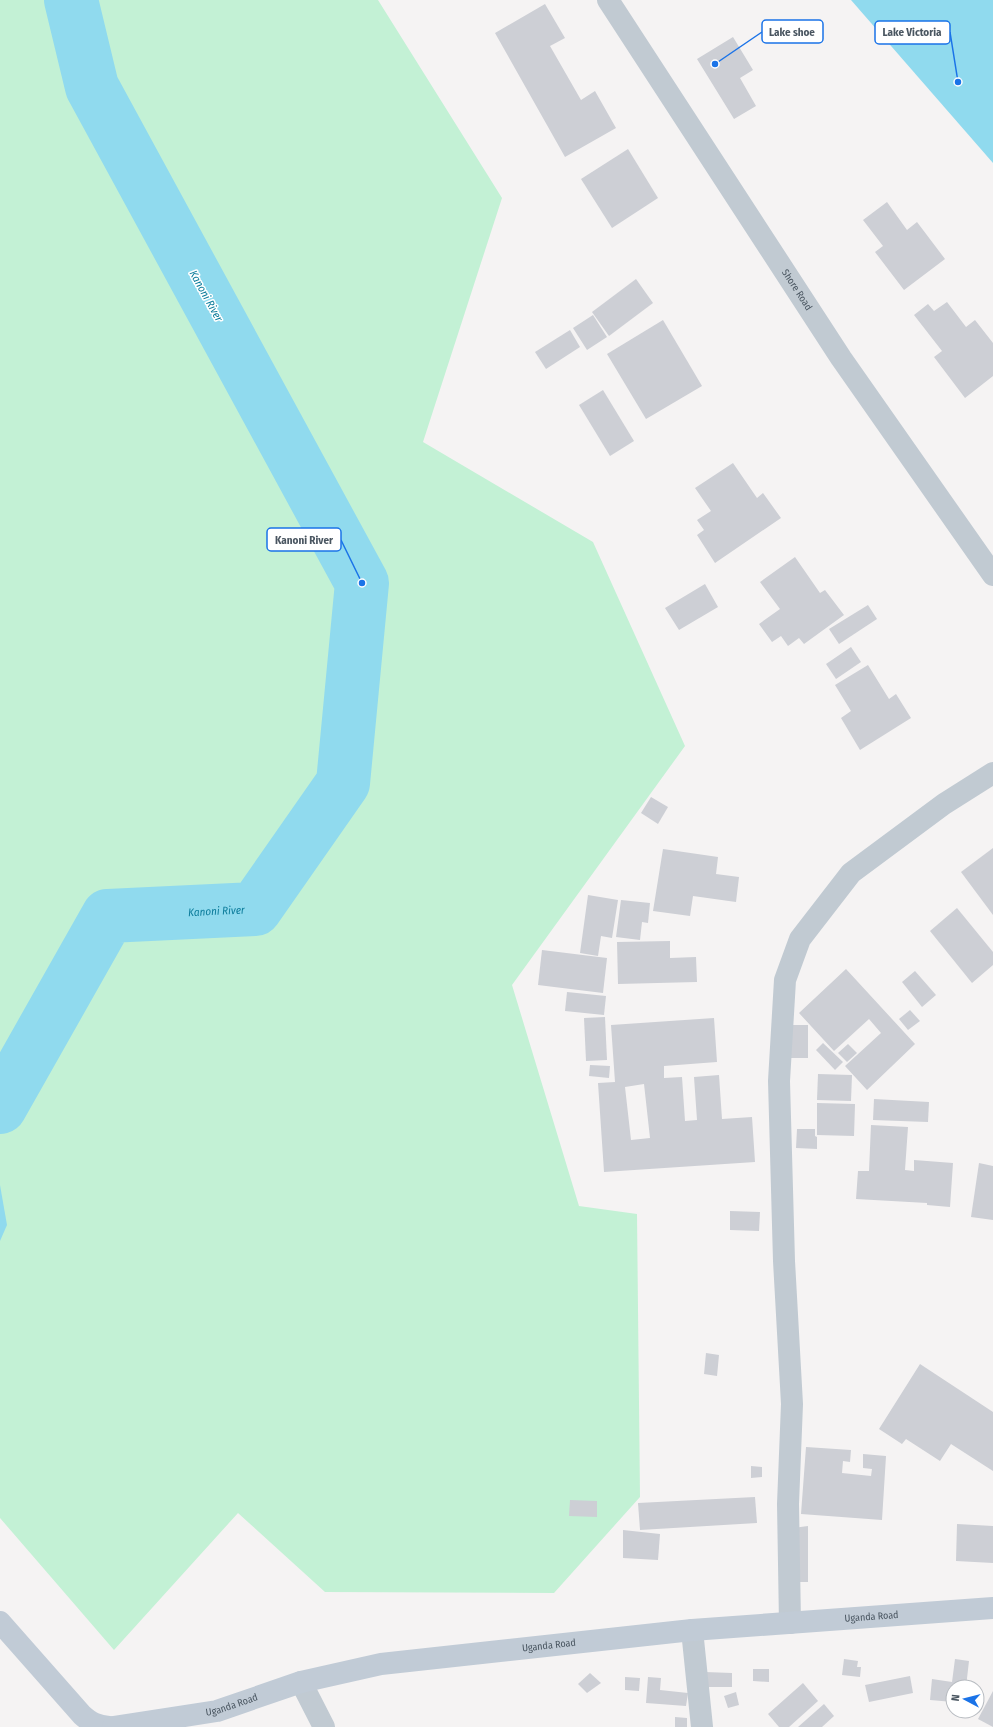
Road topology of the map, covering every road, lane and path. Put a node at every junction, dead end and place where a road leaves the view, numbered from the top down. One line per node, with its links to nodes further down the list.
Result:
1 (608, 0): 2 (street, Shore Road)
2 (993, 576)
3 (993, 773): 6 (street)
4 (993, 1608): 6 (main road, Uganda Road)
5 (0, 1622): 9 (main road)
6 (790, 1623): 7 (main road, Uganda Road)
7 (692, 1630): 8 (main road, Uganda Road); 12 (street)
8 (301, 1682): 10 (main road, Uganda Road); 11 (street)
9 (109, 1727)
10 (112, 1727)
11 (324, 1727)
12 (702, 1727)

